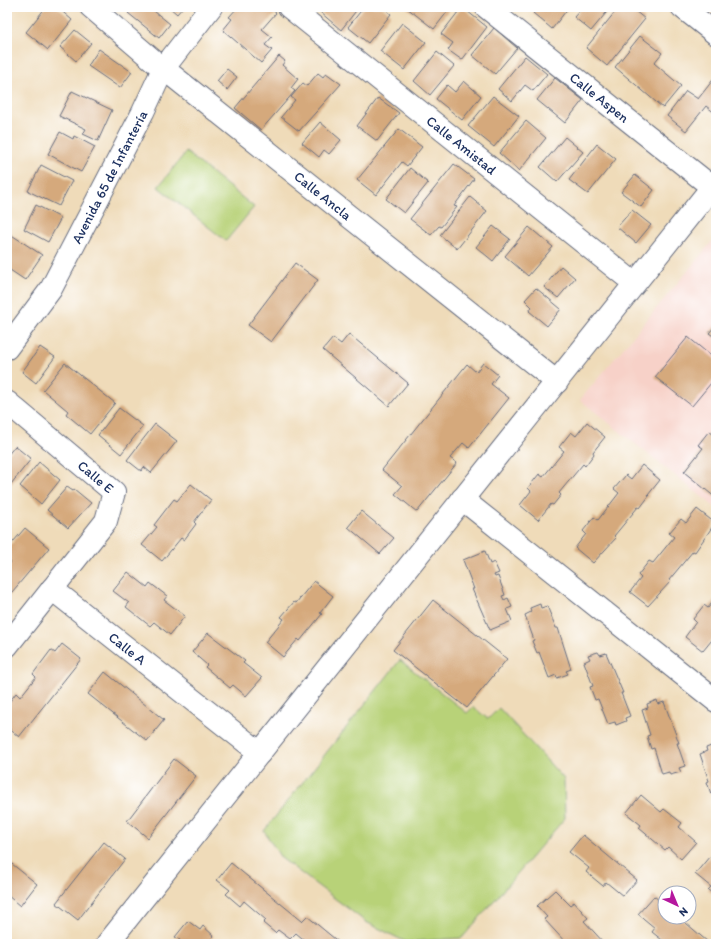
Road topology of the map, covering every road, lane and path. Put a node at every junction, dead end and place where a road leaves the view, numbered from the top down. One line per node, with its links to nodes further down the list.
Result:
1 (91, 7): 7 (street, Calle Ancla)
2 (211, 7): 7 (street, Avenida 65 de Infantería)
3 (289, 7): 9 (street, Calle Amistad)
4 (486, 7): 8 (street, Calle Aspen)
5 (682, 7): 6 (street)
6 (716, 34)
7 (163, 68): 10 (street, Avenida 65 de Infantería); 11 (street, Calle Ancla)
8 (714, 184): 9 (street)
9 (634, 283): 11 (street)
10 (7, 348)
11 (556, 382): 13 (street)
12 (7, 402): 14 (street, Calle E)
13 (462, 499): 16 (street); 17 (street)
14 (52, 589): 15 (street); 17 (street, Calle A)
15 (7, 646)
16 (716, 701)
17 (260, 753): 18 (street)
18 (107, 944)

